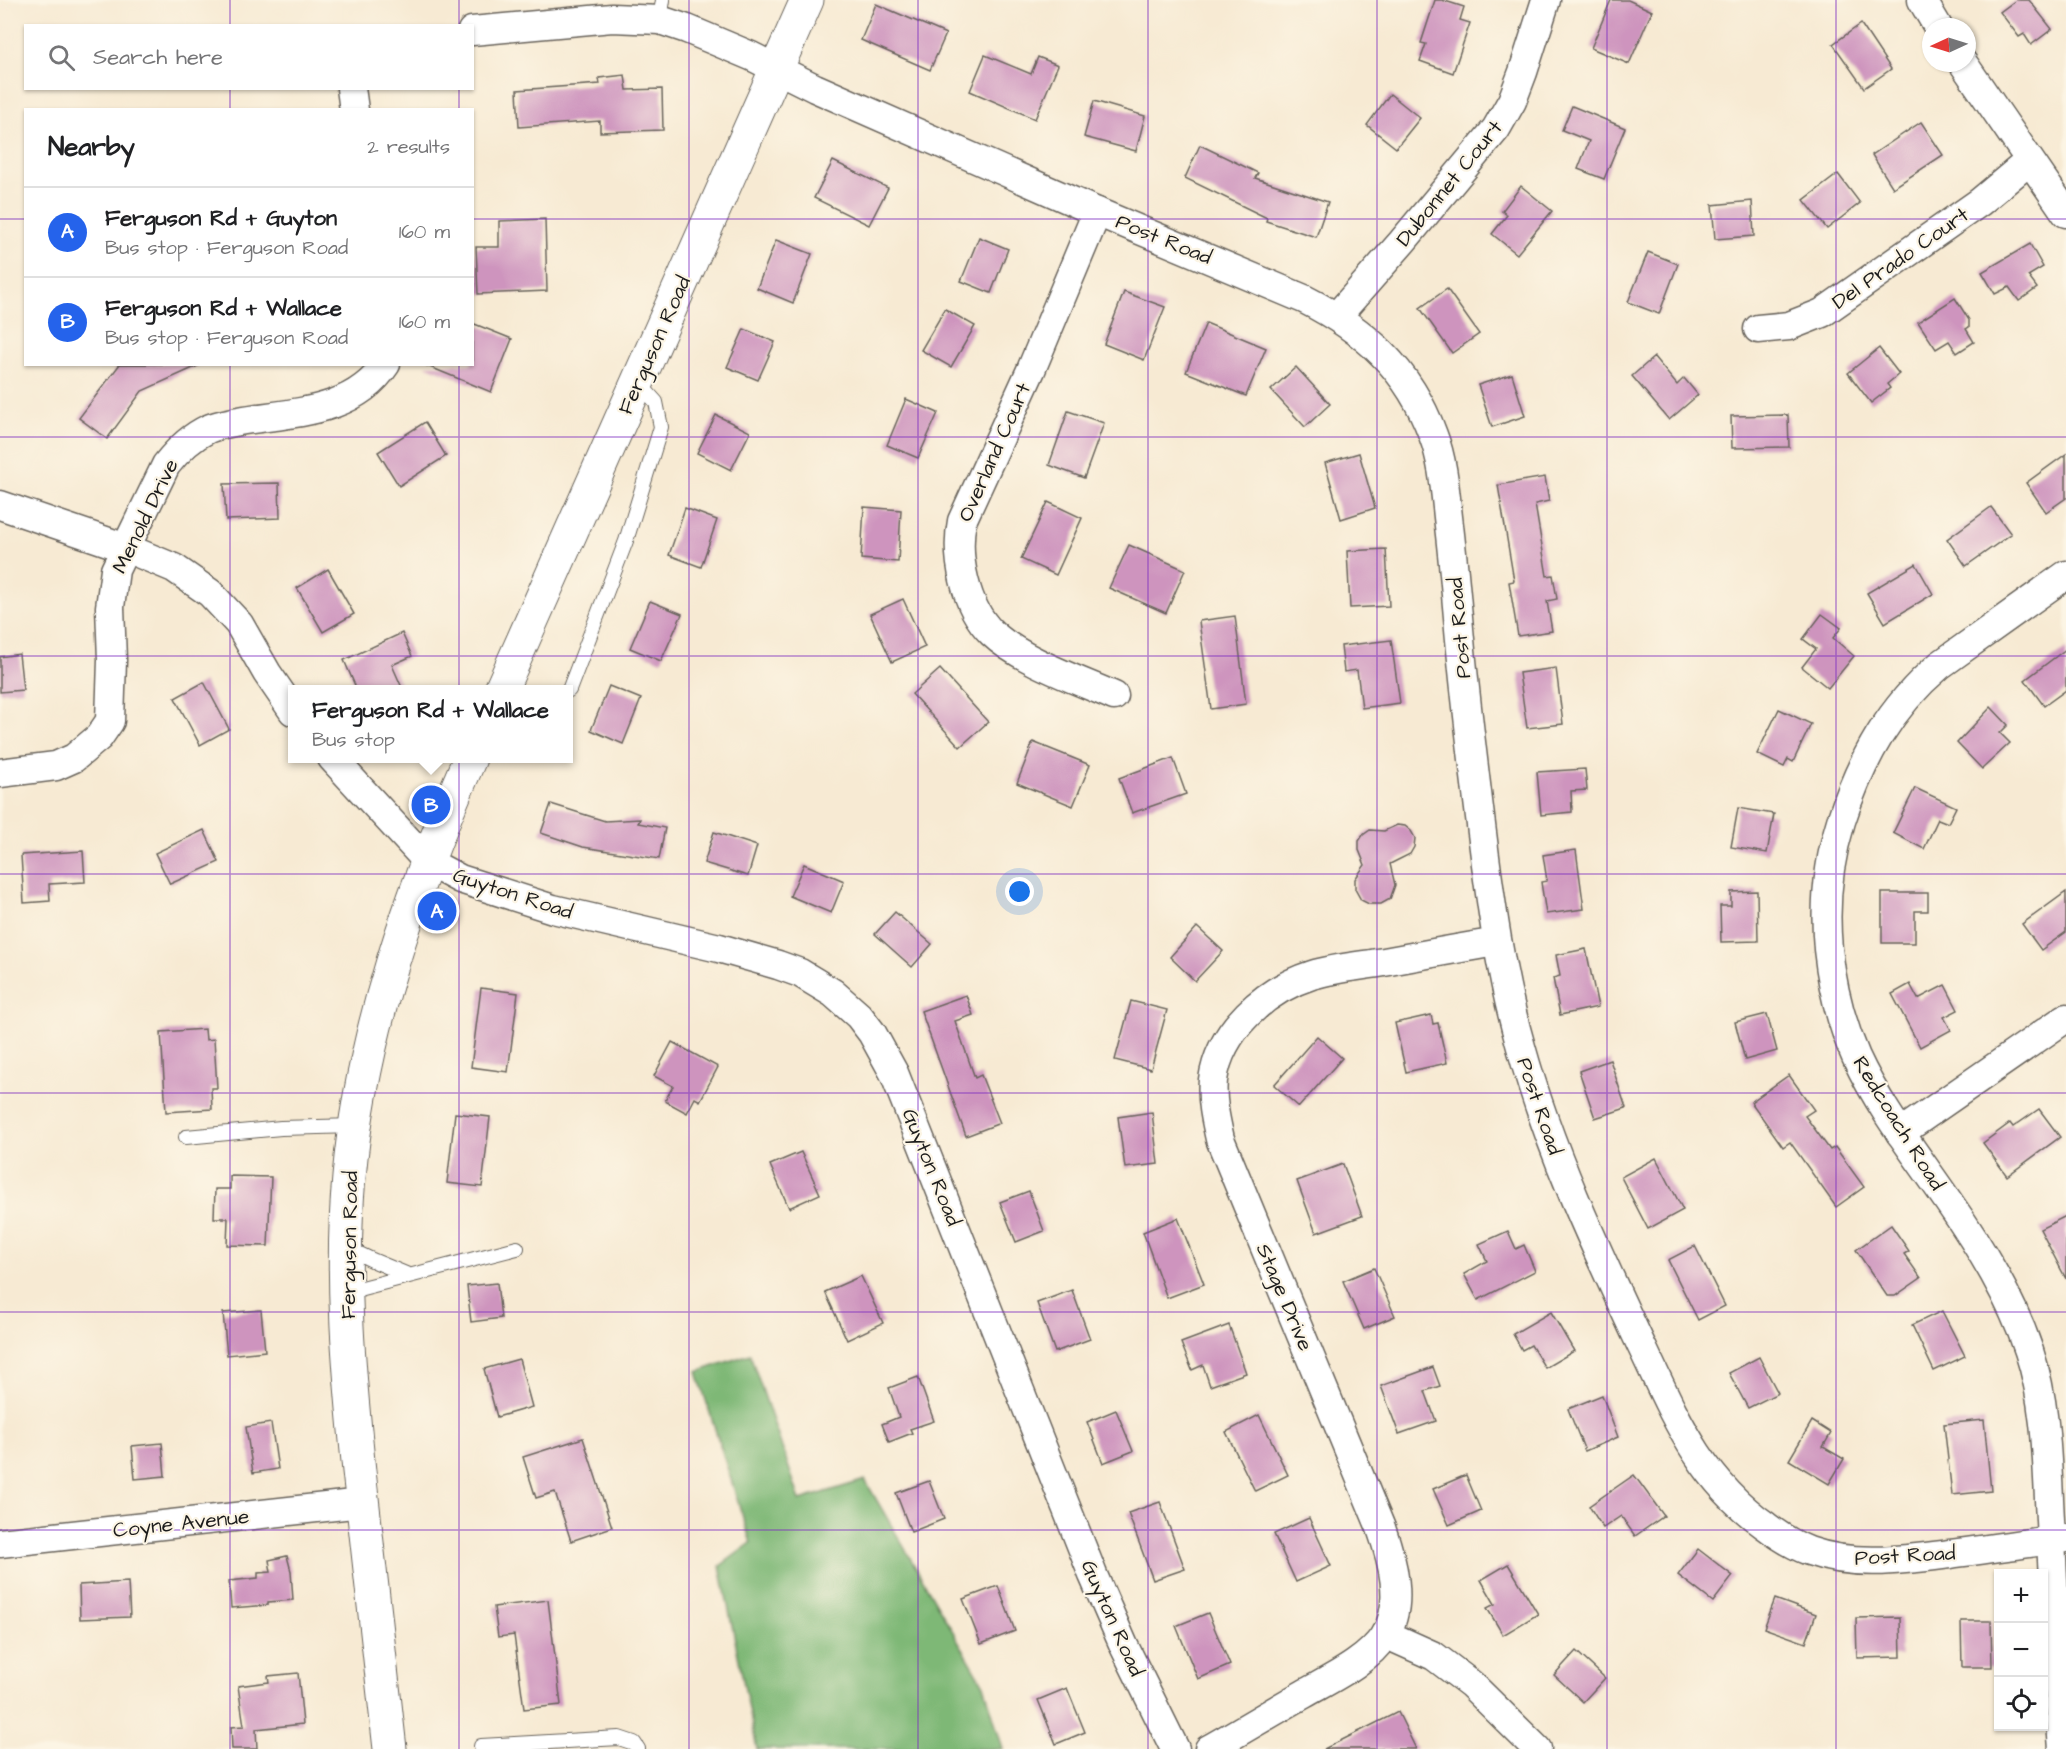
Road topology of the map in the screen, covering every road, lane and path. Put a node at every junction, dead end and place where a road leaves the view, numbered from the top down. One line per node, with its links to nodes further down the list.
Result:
1 (807, 0): 7 (street, Ferguson Road)
2 (1546, 0): 14 (street, Dubonnet Court)
3 (1922, 0): 5 (street)
4 (662, 10): 6 (street, Post Road); 7 (street, Post Road)
5 (1933, 18)
6 (474, 31)
7 (776, 69): 12 (street, Post Road); 17 (street, Ferguson Road)
8 (1969, 72): 11 (street)
9 (351, 90): 10 (street)
10 (354, 108)
11 (2029, 161): 13 (street); 15 (street, Del Prado Court)
12 (1097, 212): 14 (street, Post Road); 23 (street, Overland Court)
13 (2066, 213)
14 (1337, 316): 29 (street, Post Road)
15 (1758, 328)
16 (384, 366): 19 (street, Menold Drive)
17 (638, 382): 21 (street, Ferguson Road); 22 (lane)
18 (0, 505): 19 (street)
19 (126, 548): 24 (street); 27 (street, Menold Drive)
20 (2066, 575): 32 (street, Redcoach Road)
21 (503, 685)
22 (571, 685)
23 (1114, 696)
24 (288, 704)
25 (336, 763): 28 (street, Guyton Road)
26 (468, 763): 28 (street, Ferguson Road)
27 (0, 773)
28 (428, 862): 31 (street, Ferguson Road); 45 (street, Guyton Road)
29 (1497, 942): 39 (street, Post Road); 41 (street, Stage Drive)
30 (2066, 1018): 32 (street)
31 (355, 1126): 33 (lane); 34 (street, Ferguson Road)
32 (1900, 1133): 39 (street, Redcoach Road)
33 (186, 1137)
34 (345, 1247): 36 (lane); 37 (street, Ferguson Road)
35 (517, 1248): 36 (lane)
36 (408, 1275): 37 (lane)
37 (345, 1292): 38 (street, Ferguson Road)
38 (362, 1503): 40 (street, Coyne Avenue); 43 (street, Ferguson Road)
39 (2059, 1539): 48 (street, Redcoach Road)
40 (0, 1543)
41 (1385, 1634): 46 (street, Stage Drive); 47 (street)
42 (482, 1746): 44 (lane)
43 (390, 1749)
44 (638, 1749)
45 (1175, 1749)
46 (1209, 1749)
47 (1537, 1749)
48 (2063, 1749)

